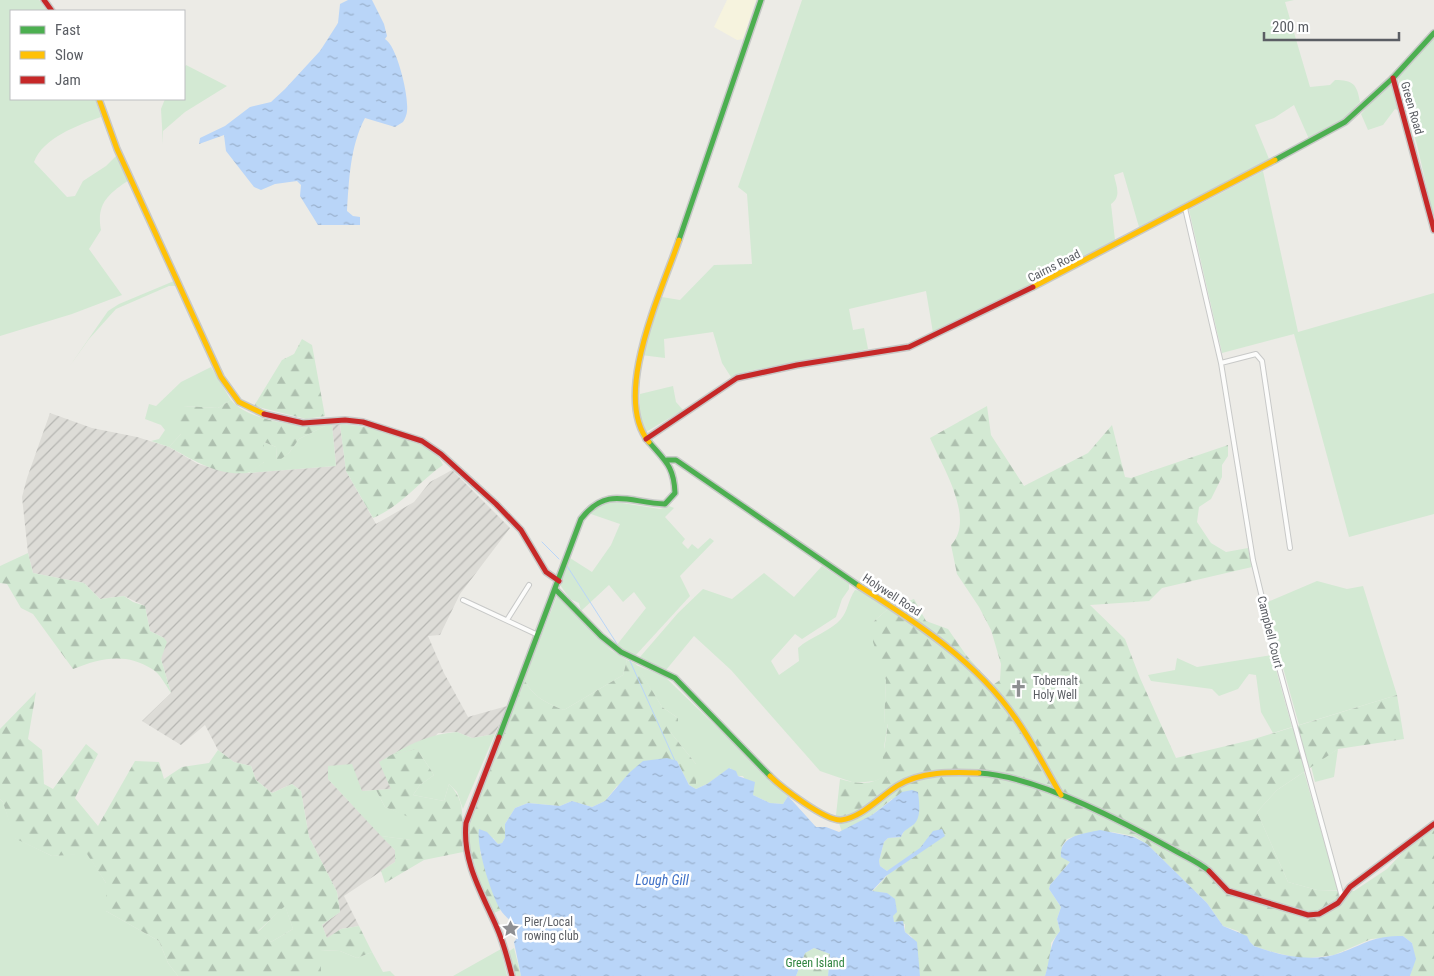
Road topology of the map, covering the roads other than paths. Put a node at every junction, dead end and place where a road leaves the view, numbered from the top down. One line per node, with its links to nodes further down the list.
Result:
1 (760, 0): 8 (street)
2 (1434, 33): 3 (street, Cairns Road)
3 (1393, 78): 5 (street, Cairns Road); 6 (street, Green Road)
4 (99, 100): 11 (street)
5 (1185, 208): 7 (street, Campbell Court); 8 (street, Cairns Road)
6 (1434, 230)
7 (1221, 363): 10 (street); 19 (street, Campbell Court)
8 (646, 439): 9 (street)
9 (667, 460): 11 (street); 17 (street, Holywell Road)
10 (1290, 548)
11 (559, 581): 13 (street)
12 (529, 585): 15 (street)
13 (555, 589): 16 (street); 17 (street)
14 (463, 600): 15 (street)
15 (507, 620): 16 (street)
16 (538, 635): 20 (street)
17 (1061, 796): 19 (street)
18 (1434, 824): 19 (street)
19 (1342, 897)
20 (512, 976)

